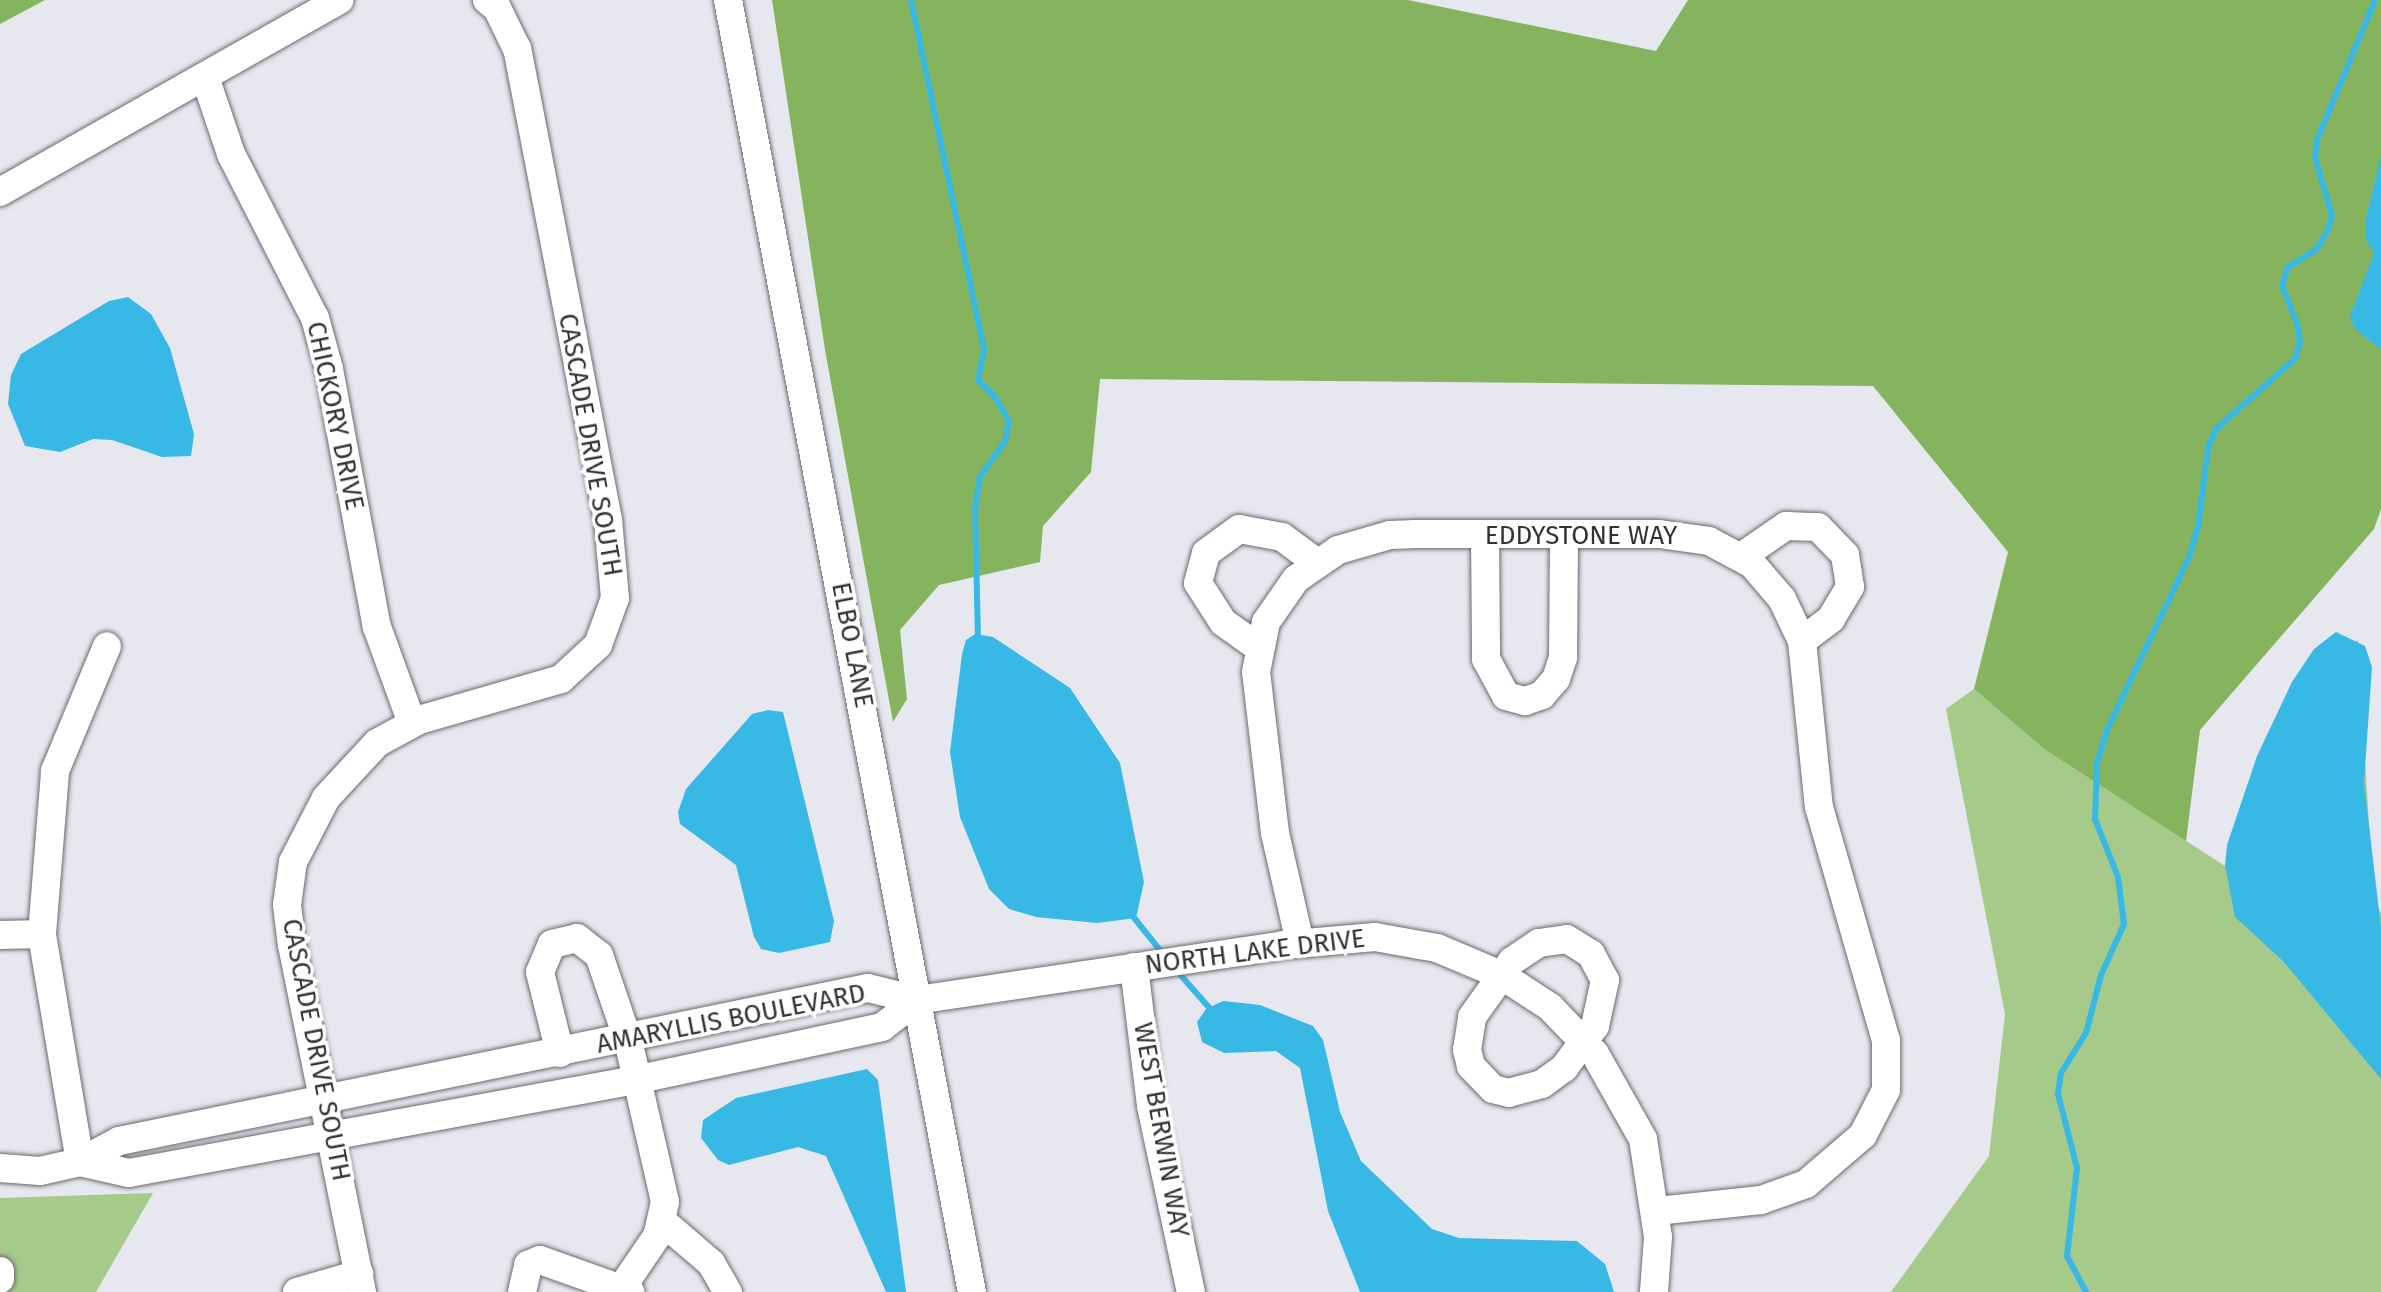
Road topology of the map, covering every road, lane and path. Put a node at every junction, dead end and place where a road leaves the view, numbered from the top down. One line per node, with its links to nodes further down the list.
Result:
1 (340, 0): 4 (street)
2 (487, 0): 13 (street, CASCADE DRIVE SOUTH)
3 (728, 0): 19 (street, ELBO LANE)
4 (205, 77): 5 (street); 13 (street, CHICKORY DRIVE)
5 (0, 192)
6 (1485, 535): 7 (street, EDDYSTONE WAY); 7 (street); 9 (street, EDDYSTONE WAY)
7 (1564, 535): 8 (street, EDDYSTONE WAY)
8 (1741, 557): 10 (street, EDDYSTONE WAY); 10 (street)
9 (1316, 562): 12 (street, EDDYSTONE WAY); 12 (street)
10 (1802, 641): 28 (street, EDDYSTONE WAY)
11 (107, 646): 14 (street)
12 (1258, 647): 16 (street, EDDYSTONE WAY)
13 (412, 723): 24 (street, CASCADE DRIVE SOUTH)
14 (42, 934): 15 (street); 26 (street)
15 (0, 935)
16 (1300, 943): 17 (street, NORTH LAKE DRIVE); 18 (street, NORTH LAKE DRIVE)
17 (1134, 967): 19 (street, NORTH LAKE DRIVE); 38 (street, WEST BERWIN WAY)
18 (1501, 975): 21 (street, NORTH LAKE DRIVE); 21 (street); 21 (street)
19 (917, 1000): 20 (street, AMARYLLIS BOULEVARD); 23 (street, AMARYLLIS BOULEVARD); 37 (street, ELBO LANE)
20 (628, 1040): 22 (street, AMARYLLIS BOULEVARD); 22 (street); 23 (street)
21 (1584, 1042): 28 (street, NORTH LAKE DRIVE)
22 (560, 1053): 24 (street, AMARYLLIS BOULEVARD)
23 (635, 1080): 25 (street, AMARYLLIS BOULEVARD); 29 (street)
24 (325, 1102): 25 (street, CASCADE DRIVE SOUTH); 26 (street, AMARYLLIS BOULEVARD)
25 (332, 1136): 26 (street, AMARYLLIS BOULEVARD); 32 (street, CASCADE DRIVE SOUTH)
26 (80, 1162): 27 (street, AMARYLLIS BOULEVARD)
27 (0, 1168)
28 (1656, 1211): 39 (street, NORTH LAKE DRIVE)
29 (662, 1221): 33 (street); 36 (street)
30 (0, 1271): 31 (street)
31 (0, 1279)
32 (361, 1283): 34 (street)
33 (624, 1290): 35 (street)
34 (297, 1292)
35 (522, 1292)
36 (728, 1292)
37 (972, 1292)
38 (1191, 1292)
39 (1654, 1292)

